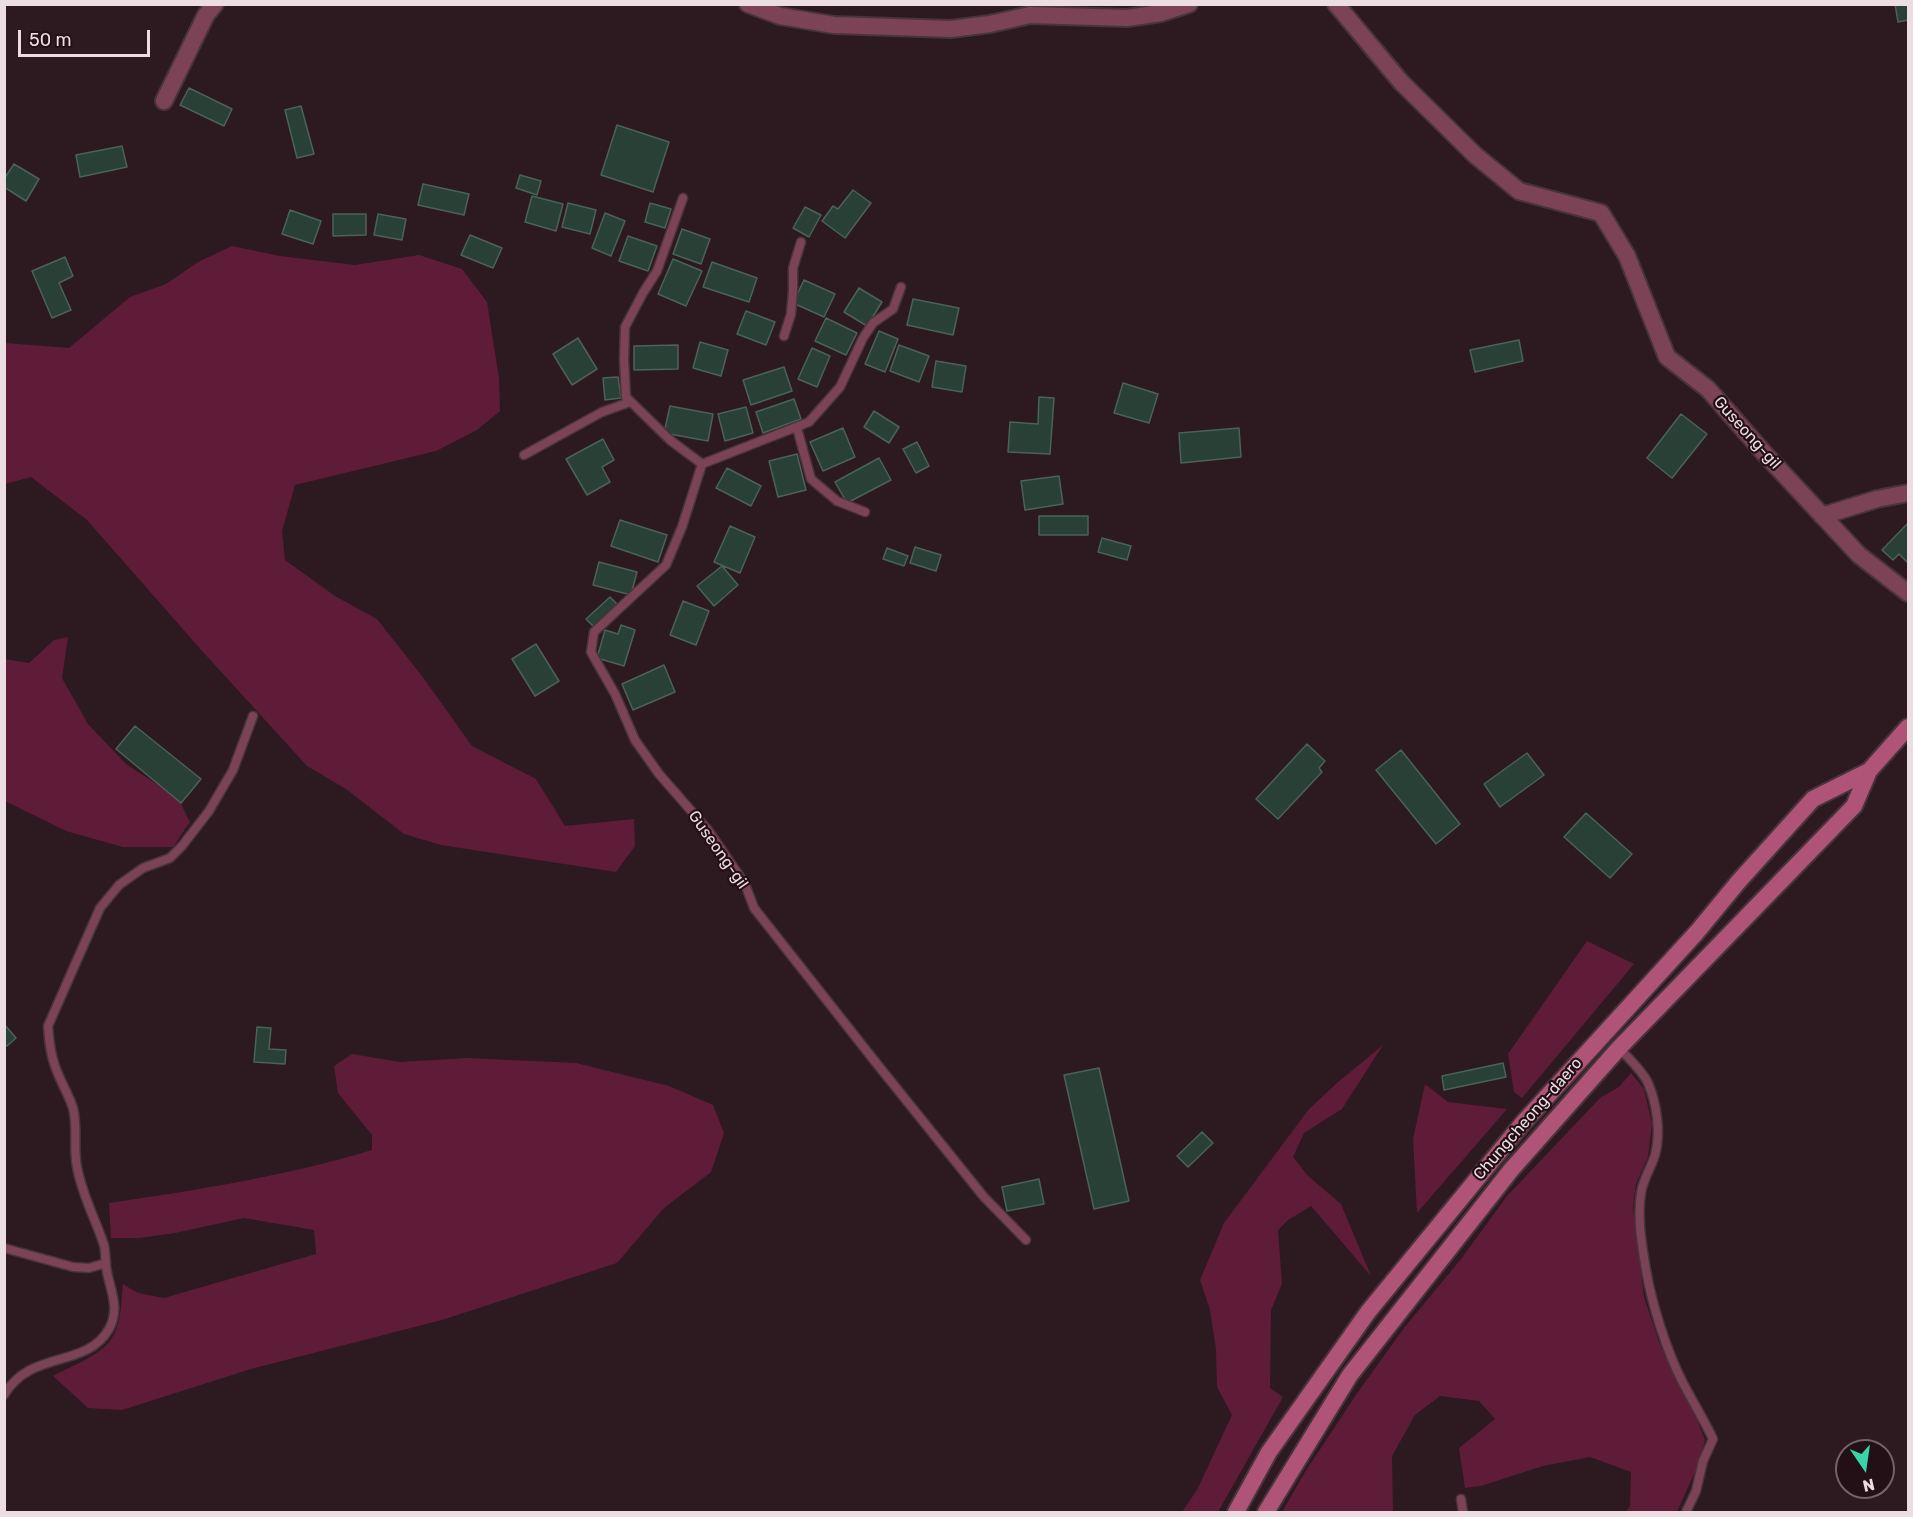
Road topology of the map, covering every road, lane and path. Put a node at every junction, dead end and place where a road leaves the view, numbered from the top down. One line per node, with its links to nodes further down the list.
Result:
1 (215, 4): 6 (street)
2 (748, 4): 5 (street)
3 (1189, 4): 5 (street)
4 (1336, 4): 17 (street, Guseong-gil)
5 (1031, 10)
6 (164, 101)
7 (683, 198): 11 (lane)
8 (801, 242): 10 (lane)
9 (901, 287): 12 (lane)
10 (784, 336)
11 (630, 402): 13 (lane); 14 (lane)
12 (797, 428): 14 (lane); 16 (lane)
13 (524, 455)
14 (702, 464): 23 (lane, Guseong-gil)
15 (1908, 493): 17 (street)
16 (865, 512)
17 (1822, 516): 18 (street, Guseong-gil)
18 (1908, 593)
19 (253, 716): 25 (lane)
20 (1908, 727): 21 (main road, Chungcheong-daero)
21 (1869, 771): 22 (main road, Chungcheong-daero); 28 (main road, Chungcheong-daero)
22 (1619, 1048): 29 (main road, Chungcheong-daero); 31 (lane)
23 (1026, 1240)
24 (4, 1248): 25 (lane)
25 (106, 1263): 26 (lane)
26 (4, 1395)
27 (1461, 1499): 30 (lane)
28 (1236, 1512)
29 (1266, 1512)
30 (1463, 1512)
31 (1686, 1512)

